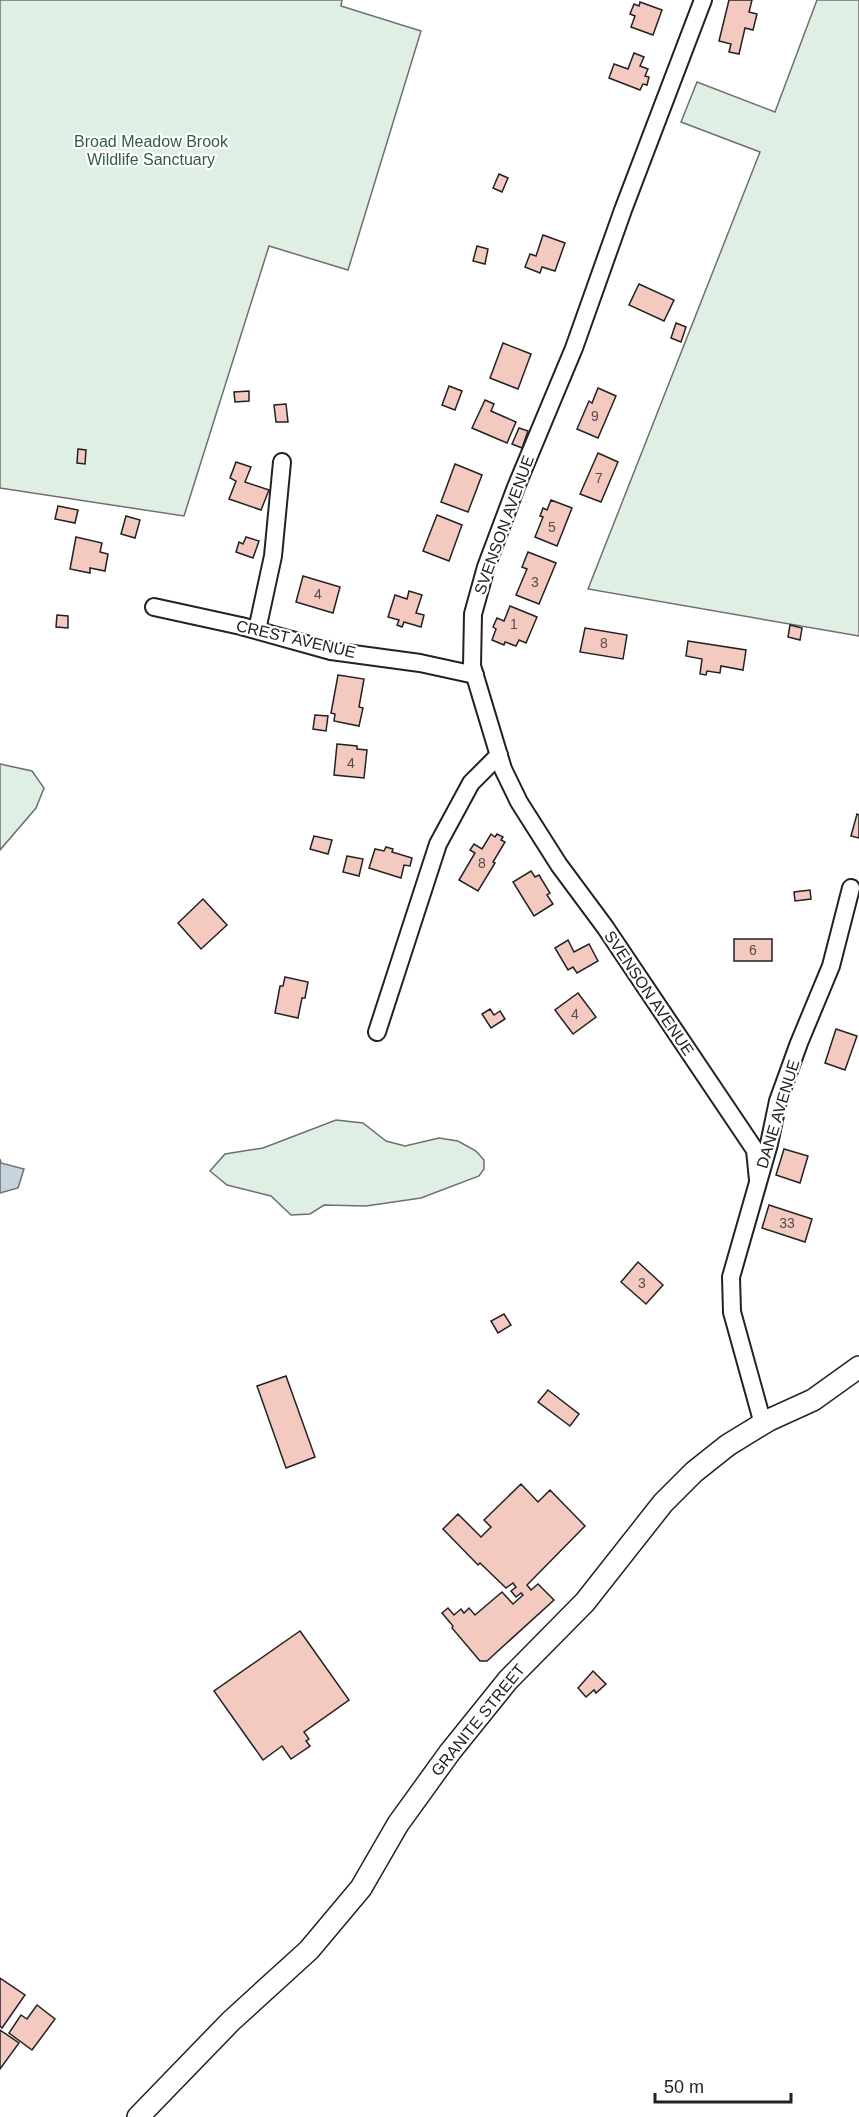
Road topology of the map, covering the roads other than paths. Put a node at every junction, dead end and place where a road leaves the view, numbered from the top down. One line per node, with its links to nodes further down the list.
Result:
1 (703, 0): 5 (street, SVENSON AVENUE)
2 (282, 462): 4 (street)
3 (154, 607): 4 (street, CREST AVENUE)
4 (257, 630): 5 (street, CREST AVENUE)
5 (475, 675): 6 (street, SVENSON AVENUE)
6 (499, 755): 8 (street); 9 (street, SVENSON AVENUE)
7 (851, 888): 9 (street, DANE AVENUE)
8 (376, 1032)
9 (758, 1180): 11 (street, DANE AVENUE)
10 (859, 1367): 11 (street, GRANITE STREET)
11 (763, 1424): 12 (street, GRANITE STREET)
12 (138, 2117)

